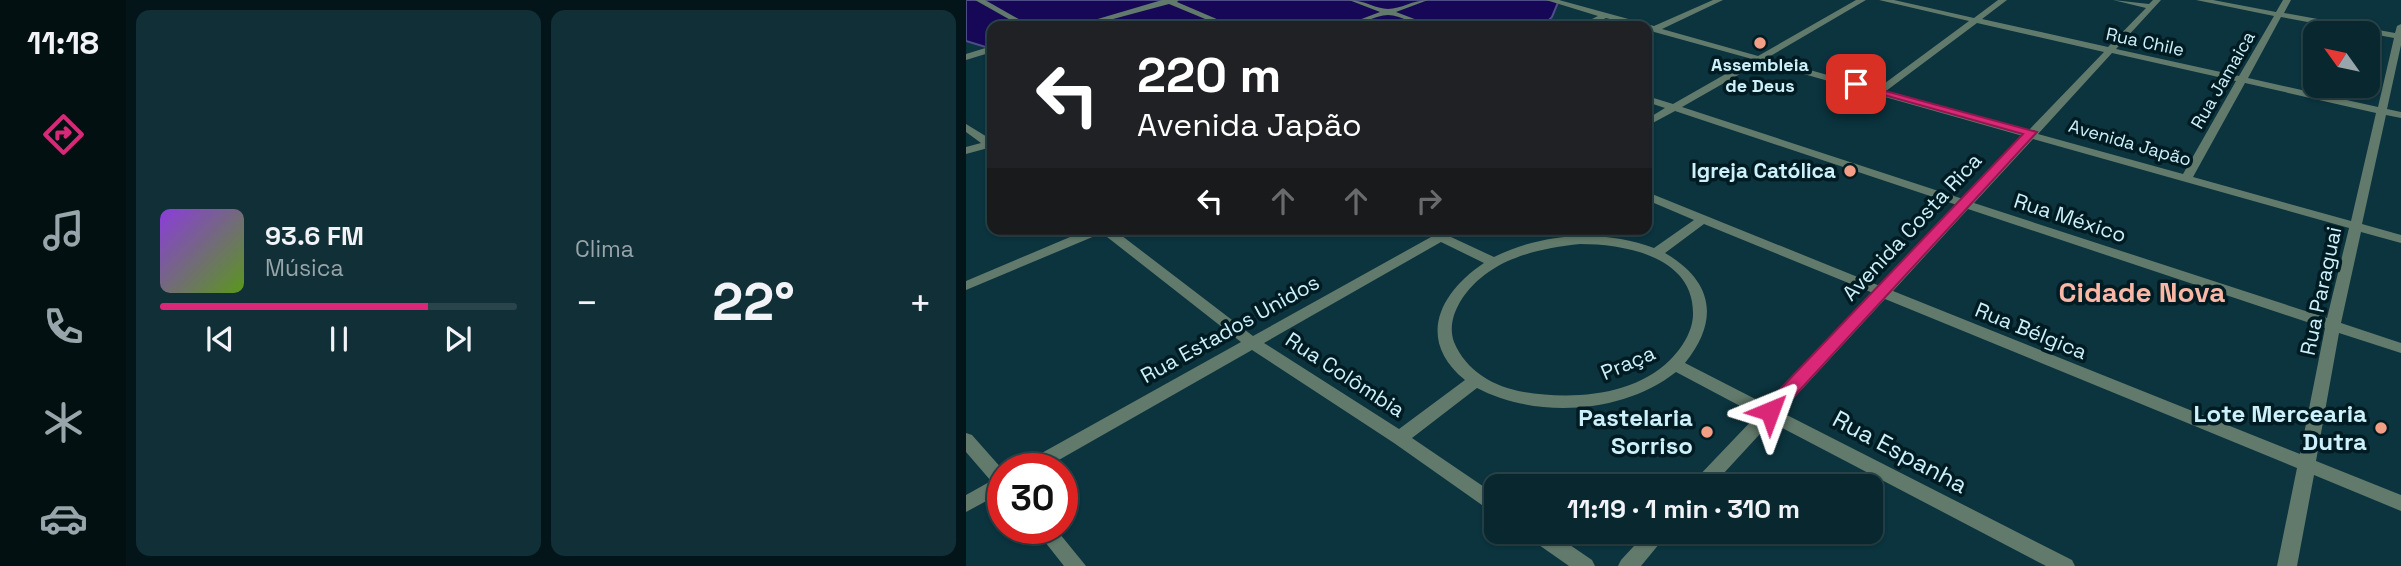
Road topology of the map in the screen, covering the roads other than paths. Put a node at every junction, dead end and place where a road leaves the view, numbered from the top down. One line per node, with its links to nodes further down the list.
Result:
1 (979, 0): 20 (street)
2 (1353, 0): 16 (street)
3 (1424, 0): 16 (street)
4 (1550, 0): 15 (street, Avenida Japão)
5 (1575, 0): 15 (street)
6 (1719, 0): 27 (street)
7 (1862, 0): 33 (street)
8 (1883, 0): 19 (street, Rua Chile)
9 (2003, 0): 19 (street)
10 (2117, 0): 14 (street)
11 (2200, 0): 17 (street)
12 (2287, 0): 17 (street, Rua Jamaica)
13 (1170, 1): 21 (street); 22 (street)
14 (2154, 3): 30 (street, Avenida Costa Rica)
15 (1565, 4): 18 (street, Avenida Japão)
16 (1388, 12): 23 (street); 24 (street)
17 (2279, 14): 29 (street); 34 (street, Rua Jamaica)
18 (1606, 15): 25 (street); 26 (street, Avenida Japão)
19 (1974, 20): 30 (street, Rua Chile); 35 (street)
20 (1018, 21)
21 (1096, 21)
22 (1217, 21)
23 (1362, 21)
24 (1414, 21)
25 (1593, 21)
26 (1628, 21)
27 (1652, 26)
28 (1652, 28): 33 (street, Avenida Japão)
29 (2400, 33): 38 (street, Rua Paraguai)
30 (2108, 50): 34 (street, Rua Chile); 42 (street, Avenida Costa Rica)
31 (987, 51): 32 (street)
32 (966, 57)
33 (1760, 58): 35 (street, Avenida Japão); 37 (street)
34 (2241, 79): 38 (street, Rua Chile); 46 (street, Rua Jamaica)
35 (1880, 91): 42 (street, Avenida Japão)
36 (1652, 101): 37 (street, Rua México)
37 (1673, 107): 40 (street); 48 (street, Rua México)
38 (2383, 110): 39 (street, Rua Chile); 50 (street, Rua Paraguai)
39 (2401, 114)
40 (1652, 120)
41 (966, 127): 43 (street)
42 (2031, 132): 46 (street, Avenida Japão); 48 (street, Avenida Costa Rica)
43 (987, 141)
44 (987, 145): 45 (street)
45 (966, 151)
46 (2187, 177): 50 (street, Avenida Japão)
47 (1652, 197): 49 (street, Rua Bélgica)
48 (1966, 204): 60 (street, Avenida Costa Rica); 61 (street, Rua México)
49 (1703, 219): 57 (street); 60 (street, Rua Bélgica)
50 (2356, 226): 56 (street, Avenida Japão); 61 (street, Rua Paraguai)
51 (1089, 235): 59 (street)
52 (1111, 235): 62 (street, Rua Colômbia)
53 (1436, 235): 55 (street)
54 (1444, 235): 55 (street, Rua Estados Unidos)
55 (1440, 237): 58 (street); 62 (street, Rua Estados Unidos)
56 (2401, 239)
57 (1656, 253): 58 (street, Praça); 64 (street, Praça)
58 (1493, 262): 65 (street, Praça)
59 (966, 286)
60 (1882, 293): 66 (street, Avenida Costa Rica); 71 (street, Rua Bélgica)
61 (2333, 326): 63 (street, Rua México); 71 (street, Rua Paraguai)
62 (1252, 343): 67 (street, Rua Colômbia); 69 (street, Rua Estados Unidos)
63 (2401, 348)
64 (1675, 365): 65 (street, Praça); 66 (street, Rua Espanha)
65 (1475, 381): 67 (street)
66 (1770, 411): 72 (street, Avenida Costa Rica); 83 (street, Rua Espanha)
67 (1400, 438): 74 (street, Rua Colômbia)
68 (966, 439): 70 (street)
69 (1056, 453)
70 (987, 464)
71 (2307, 466): 75 (street, Rua Bélgica); 84 (street, Rua Paraguai)
72 (1712, 474)
73 (987, 492): 76 (street)
74 (1484, 497)
75 (2401, 503)
76 (966, 504)
77 (1057, 544): 80 (street)
78 (1553, 544): 81 (street)
79 (1648, 544): 82 (street)
80 (1076, 566)
81 (1585, 566)
82 (1628, 566)
83 (2065, 566)
84 (2287, 566)

